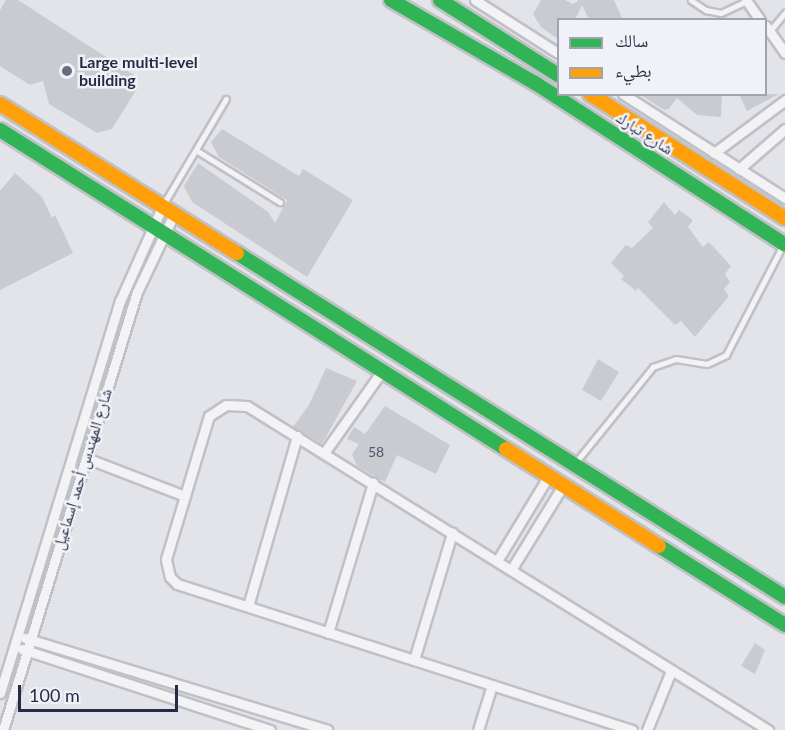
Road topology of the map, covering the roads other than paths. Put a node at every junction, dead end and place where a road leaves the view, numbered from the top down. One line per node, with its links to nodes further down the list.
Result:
1 (391, 0): 28 (street, شارع تبارك)
2 (440, 0): 11 (street)
3 (475, 0): 9 (street)
4 (691, 0): 5 (lane)
5 (746, 1): 7 (street)
6 (785, 13): 8 (lane)
7 (759, 18)
8 (767, 29): 10 (street)
9 (557, 52)
10 (785, 53)
11 (557, 74)
12 (593, 96): 26 (street, شارع تبارك)
13 (626, 96): 20 (street)
14 (226, 99): 19 (lane)
15 (785, 100): 20 (street)
16 (0, 104): 24 (street)
17 (785, 129): 21 (street)
18 (0, 130): 27 (street)
19 (196, 150): 23 (lane); 24 (lane)
20 (714, 153): 21 (street)
21 (739, 170): 22 (street)
22 (785, 198)
23 (280, 202)
24 (163, 205): 25 (street); 27 (street, شارع المهندس أحمد إسماعيل)
25 (175, 212): 27 (street, شارع المهندس أحمد إسماعيل); 30 (street)
26 (785, 218)
27 (158, 229): 29 (street); 34 (street, شارع المهندس أحمد إسماعيل); 47 (street, شارع المهندس أحمد إسماعيل)
28 (784, 245): 35 (lane)
29 (382, 371): 31 (street); 33 (street)
30 (450, 385): 31 (street); 35 (street)
31 (437, 405): 36 (street)
32 (297, 436): 33 (street); 39 (street); 44 (street)
33 (324, 453): 37 (street)
34 (86, 458): 39 (street); 48 (street, شارع المهندس أحمد إسماعيل)
35 (575, 464): 43 (street)
36 (549, 475): 38 (street); 41 (street)
37 (373, 483): 40 (street); 46 (street)
38 (564, 484): 42 (street); 45 (street)
39 (185, 496): 44 (street)
40 (452, 533): 41 (street); 51 (street)
41 (497, 561): 42 (street)
42 (512, 570): 52 (street)
43 (785, 597)
44 (248, 606): 46 (street)
45 (785, 626)
46 (328, 633): 51 (street)
47 (18, 636): 48 (street); 49 (street, شارع المهندس أحمد إسماعيل)
48 (30, 639): 50 (street, شارع المهندس أحمد إسماعيل); 58 (street)
49 (14, 647): 50 (street); 54 (street, شارع المهندس أحمد إسماعيل)
50 (26, 651): 55 (street); 56 (street, شارع المهندس أحمد إسماعيل)
51 (414, 660): 53 (street)
52 (671, 671): 61 (street); 62 (street)
53 (492, 685): 59 (street); 60 (street)
54 (0, 693)
55 (255, 728): 57 (street)
56 (3, 730)
57 (270, 730)
58 (327, 730)
59 (478, 730)
60 (632, 730)
61 (646, 730)
62 (768, 730)

